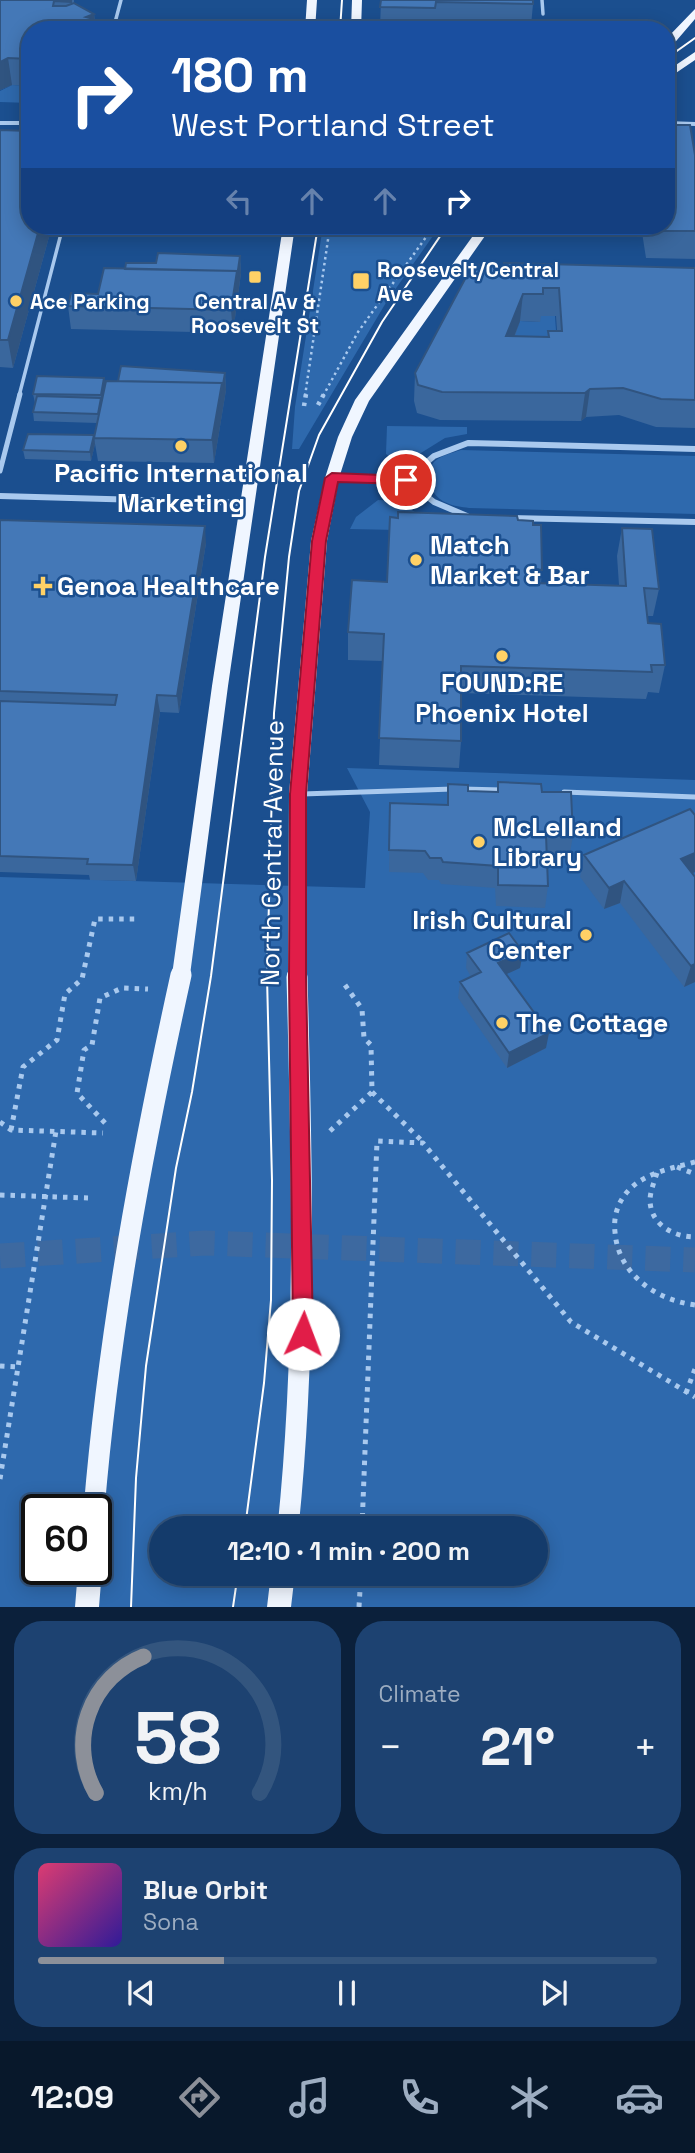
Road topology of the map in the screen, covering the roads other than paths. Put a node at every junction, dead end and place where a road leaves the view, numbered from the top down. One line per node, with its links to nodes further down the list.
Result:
1 (121, 0): 7 (lane)
2 (312, 0): 8 (main road)
3 (357, 0): 9 (main road)
4 (541, 0): 6 (lane)
5 (695, 12): 10 (main road)
6 (543, 15)
7 (115, 21)
8 (311, 21)
9 (356, 21)
10 (675, 36)
11 (695, 55): 12 (main road)
12 (675, 70)
13 (0, 122): 14 (street)
14 (21, 123)
15 (675, 123): 16 (street)
16 (695, 124)
17 (61, 235): 23 (lane)
18 (288, 235): 27 (main road)
19 (479, 235): 20 (main road, North Central Avenue)
20 (452, 271): 21 (street); 24 (main road, North Central Avenue)
21 (491, 272)
22 (695, 449): 25 (street)
23 (0, 471)
24 (332, 478): 25 (street); 33 (main road, North Central Avenue)
25 (406, 480): 28 (street)
26 (0, 496): 27 (street)
27 (249, 503): 35 (main road, bridge)
28 (471, 517)
29 (498, 518): 30 (street)
30 (695, 522)
31 (506, 790): 33 (lane)
32 (560, 792): 34 (lane)
33 (298, 794): 36 (main road, North Central Avenue, bridge)
34 (695, 797)
35 (96, 1494)
36 (290, 1516)
37 (89, 1585): 39 (main road)
38 (281, 1586): 40 (main road)
39 (87, 1607)
40 (279, 1607)

